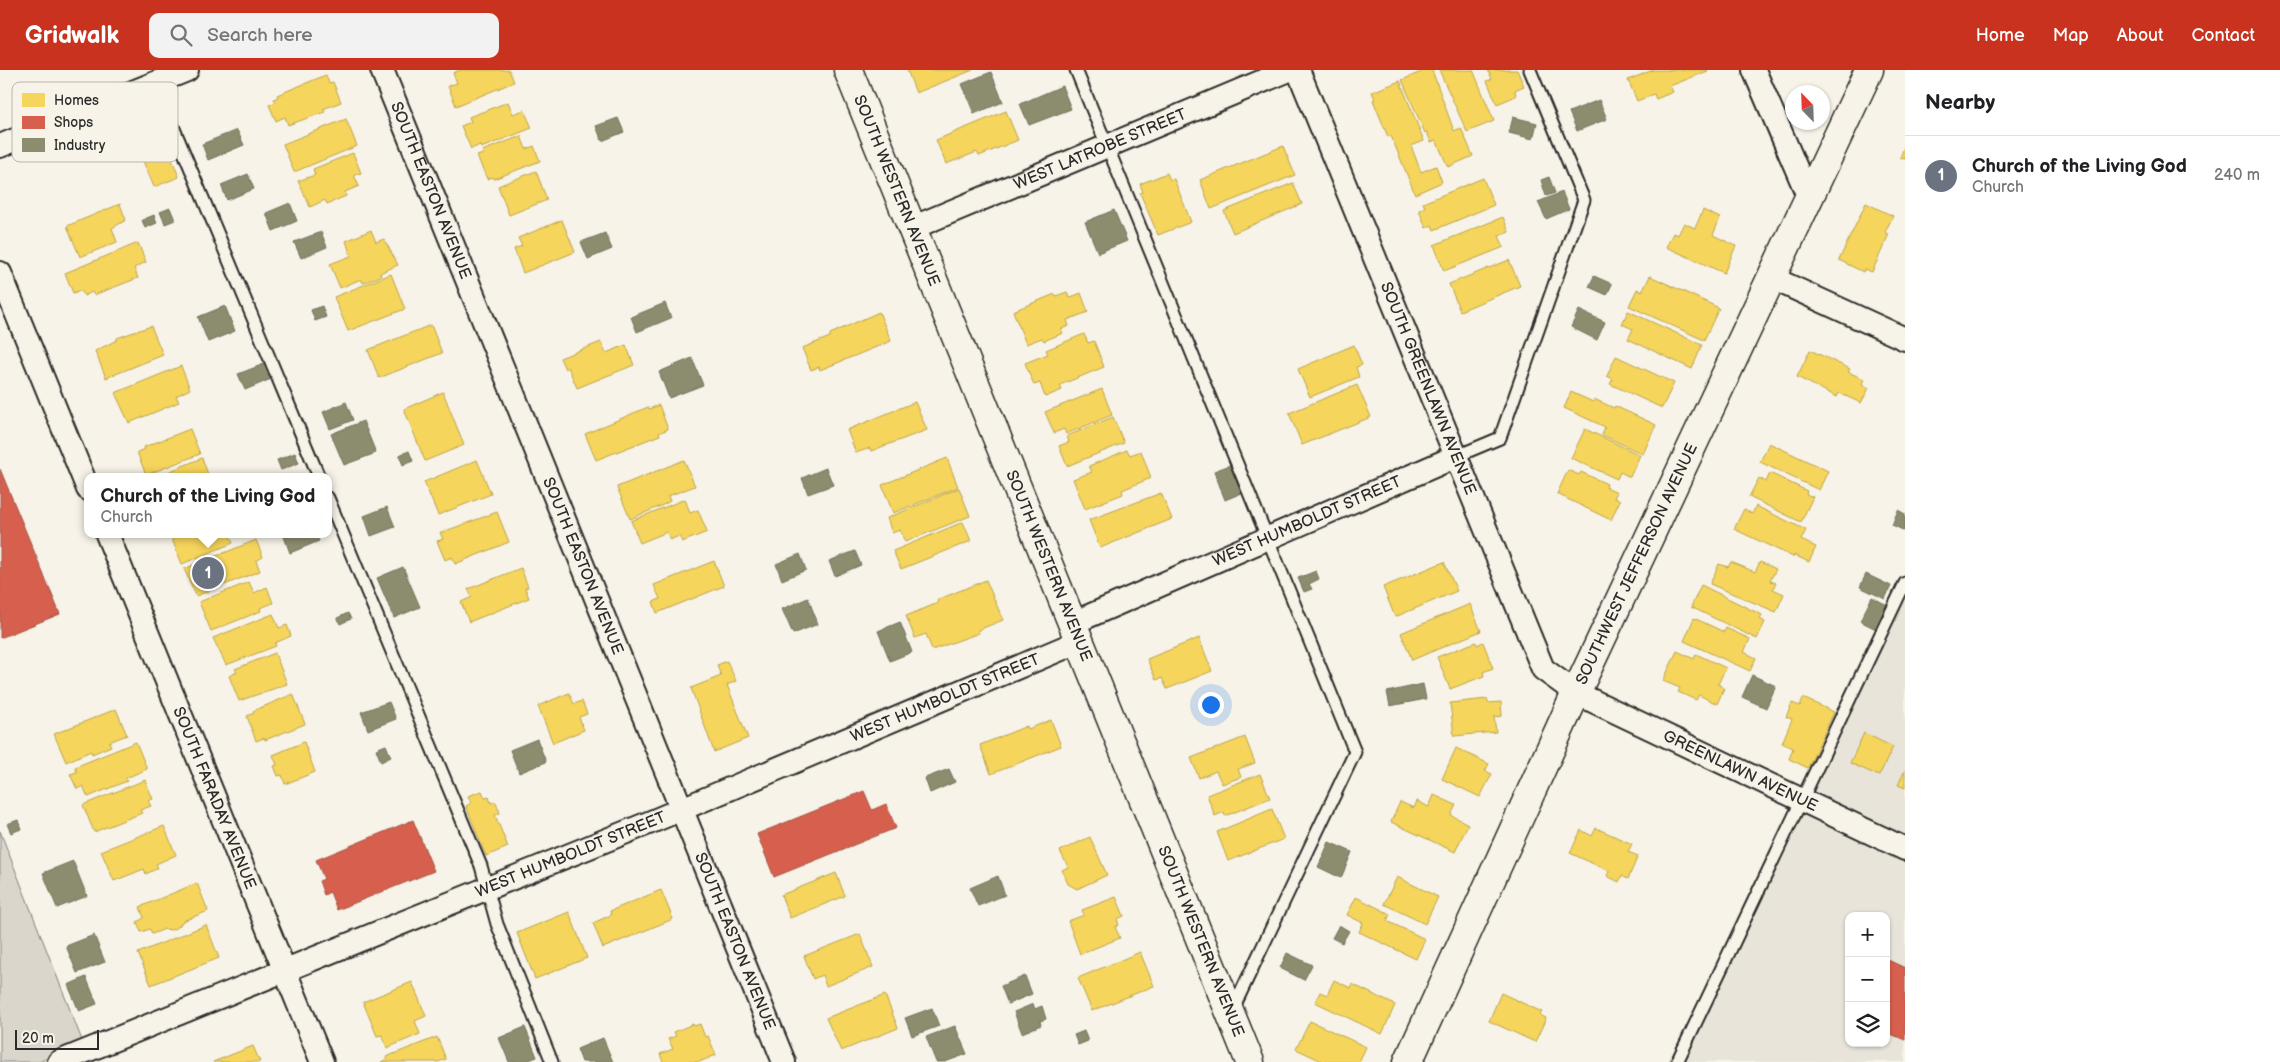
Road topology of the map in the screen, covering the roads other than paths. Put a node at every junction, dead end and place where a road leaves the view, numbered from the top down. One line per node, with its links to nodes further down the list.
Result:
1 (187, 70): 10 (street)
2 (382, 70): 30 (street, SOUTH EASTON AVENUE)
3 (848, 70): 16 (main road, SOUTH WESTERN AVENUE)
4 (1076, 70): 14 (lane)
5 (1289, 70): 14 (street, WEST LATROBE STREET)
6 (1298, 70): 20 (street, SOUTH GREENLAWN AVENUE)
7 (1530, 70): 20 (lane)
8 (1754, 70): 15 (street)
9 (1869, 70): 15 (main road, SOUTHWEST JEFFERSON AVENUE)
10 (157, 82)
11 (178, 138): 21 (lane)
12 (12, 141): 13 (street)
13 (0, 146)
14 (1107, 147): 16 (street, WEST LATROBE STREET); 25 (lane)
15 (1809, 198): 18 (main road, SOUTHWEST JEFFERSON AVENUE)
16 (912, 228): 27 (main road, SOUTH WESTERN AVENUE)
17 (0, 273): 22 (street)
18 (1772, 278): 19 (street); 28 (main road, SOUTHWEST JEFFERSON AVENUE)
19 (1905, 339)
20 (1457, 456): 25 (street, WEST HUMBOLDT STREET); 28 (street, SOUTH GREENLAWN AVENUE)
21 (317, 473)
22 (84, 479)
23 (332, 508): 32 (lane)
24 (109, 538): 33 (street, SOUTH FARADAY AVENUE)
25 (1267, 538): 27 (street, WEST HUMBOLDT STREET); 34 (lane)
26 (1905, 583): 29 (lane)
27 (1076, 632): 30 (street, WEST HUMBOLDT STREET); 34 (main road, SOUTH WESTERN AVENUE)
28 (1576, 693): 29 (street, GREENLAWN AVENUE); 40 (main road, SOUTHWEST JEFFERSON AVENUE)
29 (1801, 800): 31 (street, GREENLAWN AVENUE); 41 (lane)
30 (682, 807): 32 (street, WEST HUMBOLDT STREET); 38 (street, SOUTH EASTON AVENUE)
31 (1905, 849)
32 (487, 888): 33 (street, WEST HUMBOLDT STREET); 37 (lane)
33 (284, 970): 35 (street, WEST HUMBOLDT STREET); 36 (street, SOUTH FARADAY AVENUE)
34 (1231, 1015): 39 (main road, SOUTH WESTERN AVENUE)
35 (58, 1062)
36 (322, 1062)
37 (552, 1062)
38 (784, 1062)
39 (1250, 1062)
40 (1408, 1062)
41 (1677, 1062)

